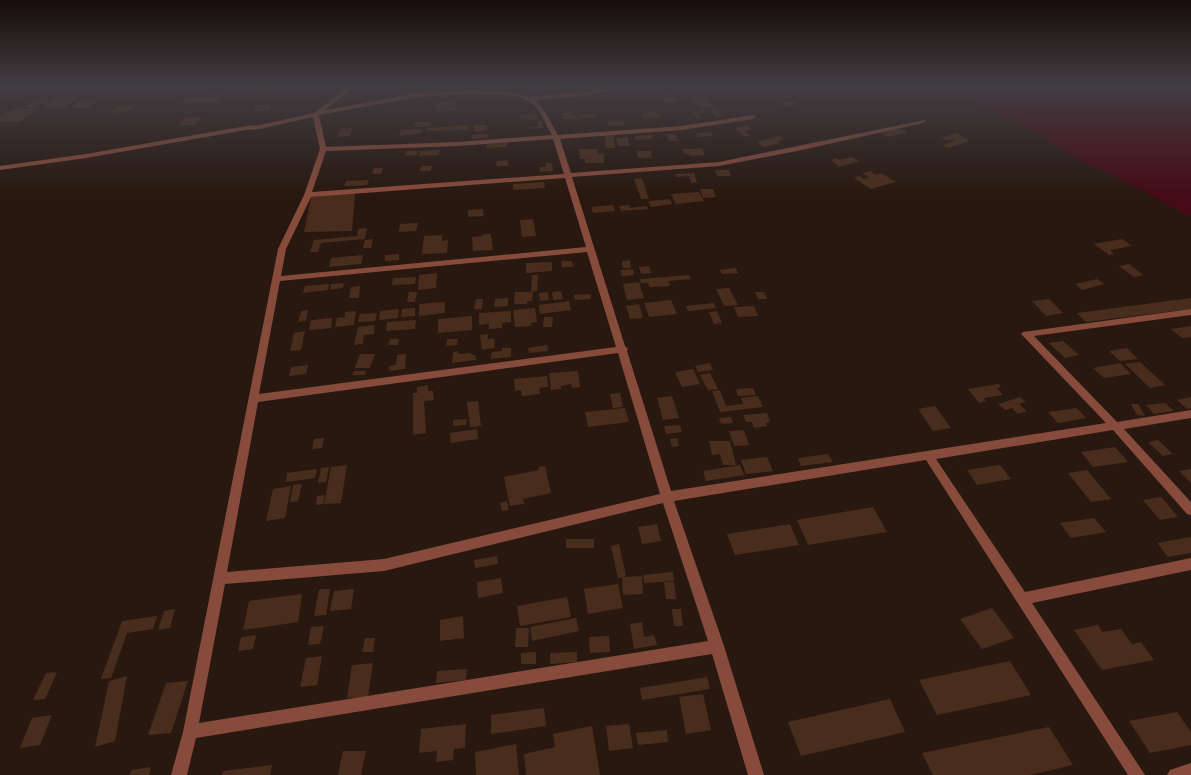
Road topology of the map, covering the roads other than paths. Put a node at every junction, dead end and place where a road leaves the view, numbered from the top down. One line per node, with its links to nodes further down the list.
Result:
1 (281, 122): 8 (street)
2 (318, 122): 7 (street)
3 (548, 122): 6 (street)
4 (720, 122): 6 (street)
5 (918, 122): 9 (street)
6 (556, 137): 7 (street); 9 (street)
7 (323, 149): 10 (street)
8 (0, 168)
9 (566, 174): 10 (street); 11 (street)
10 (308, 195): 12 (street)
11 (591, 249): 12 (street); 14 (street)
12 (276, 278): 15 (street)
13 (1191, 312): 17 (street)
14 (623, 348): 15 (street); 19 (street)
15 (252, 399): 22 (street)
16 (1191, 414): 17 (street)
17 (1115, 426): 18 (street); 20 (street)
18 (928, 455): 19 (street); 23 (street)
19 (668, 497): 22 (street); 24 (street)
20 (1191, 510)
21 (1191, 564): 23 (street)
22 (218, 579): 25 (street)
23 (1022, 599): 29 (street)
24 (717, 646): 25 (street); 28 (street)
25 (190, 732): 27 (street)
26 (1191, 771): 30 (street)
27 (179, 775)
28 (756, 775)
29 (1137, 775)
30 (1175, 775)

